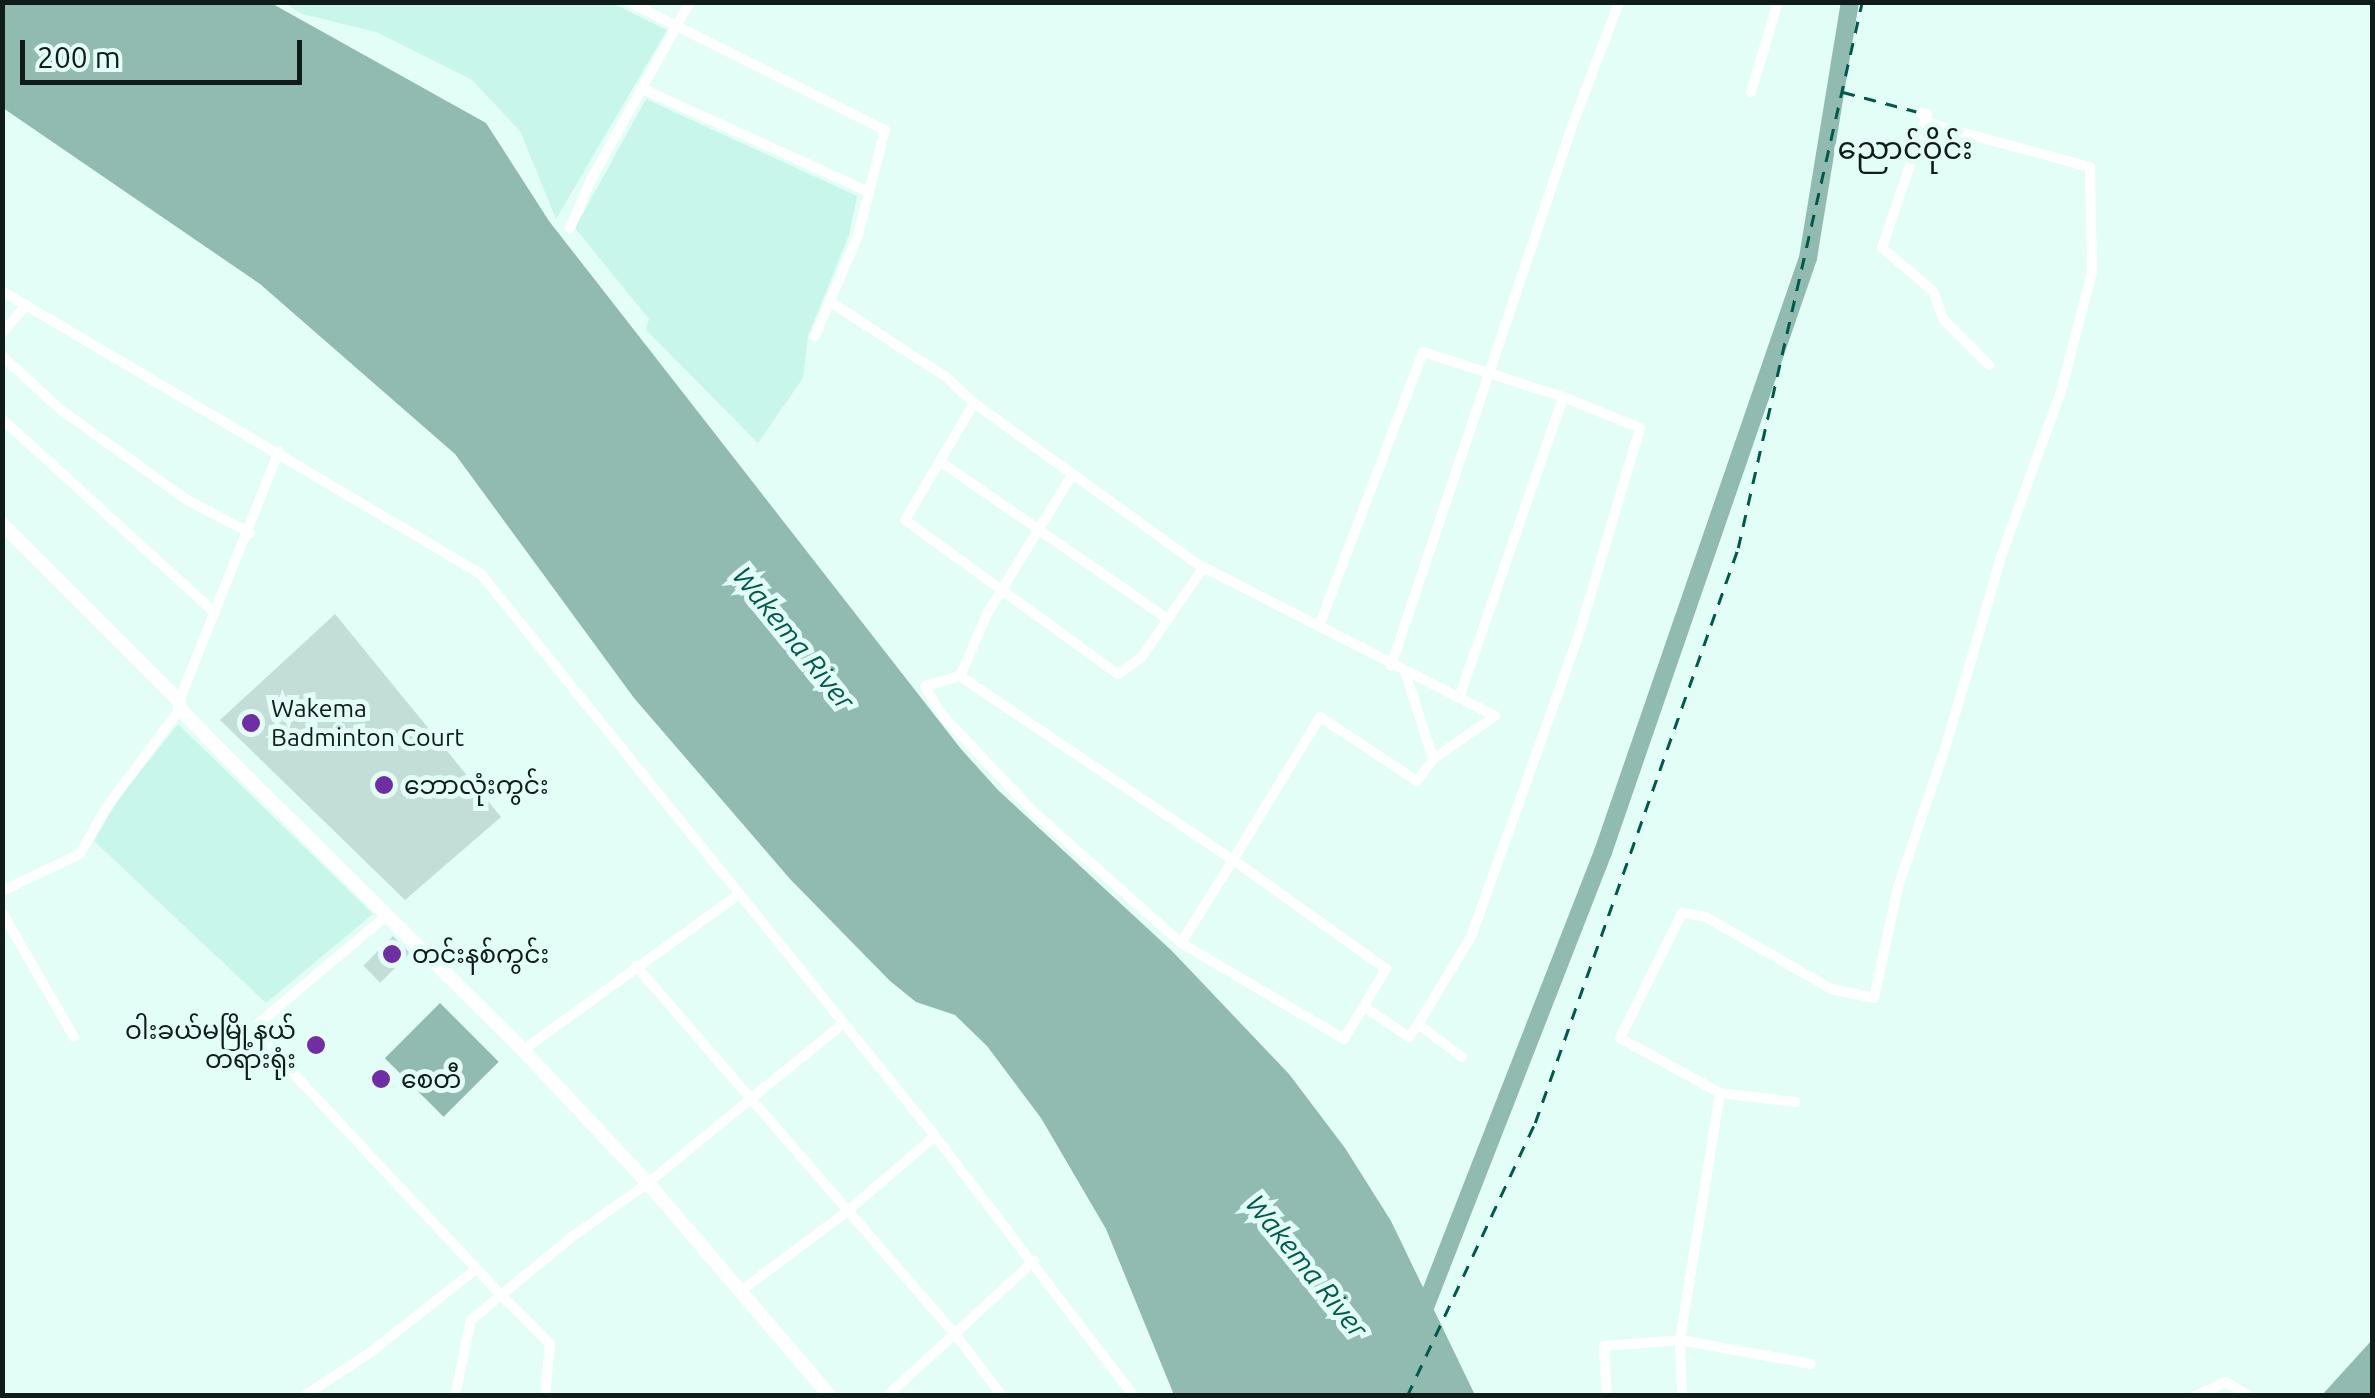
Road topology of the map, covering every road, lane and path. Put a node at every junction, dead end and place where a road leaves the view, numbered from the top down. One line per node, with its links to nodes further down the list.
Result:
1 (629, 2): 5 (street)
2 (690, 2): 5 (street)
3 (1619, 2): 17 (street)
4 (1778, 2): 7 (street)
5 (677, 26): 6 (street); 8 (street)
6 (643, 89): 8 (street); 9 (street)
7 (1751, 92)
8 (869, 192): 11 (street)
9 (570, 228)
10 (2, 292): 12 (street)
11 (832, 303): 14 (street); 19 (street)
12 (26, 305): 13 (street); 21 (street)
13 (2, 333)
14 (815, 336)
15 (2, 356): 26 (street)
16 (1989, 365): 51 (street)
17 (1489, 375): 18 (street); 31 (street); 32 (street)
18 (1563, 397): 35 (street); 47 (street)
19 (974, 403): 22 (street); 23 (street)
20 (2, 419): 29 (street)
21 (279, 452): 26 (street); 40 (street)
22 (941, 462): 25 (street); 28 (street)
23 (1072, 475): 25 (street); 27 (street)
24 (2, 524): 36 (street)
25 (1038, 530): 28 (street); 30 (street)
26 (250, 533): 29 (street)
27 (1203, 568): 30 (street); 31 (street)
28 (1001, 590): 30 (street); 34 (street)
29 (214, 613): 36 (street)
30 (1168, 619)
31 (1318, 626): 32 (street)
32 (1391, 666): 33 (street)
33 (1406, 671): 35 (street); 37 (street)
34 (960, 676): 38 (street); 43 (street)
35 (1460, 698): 37 (street)
36 (179, 704): 39 (street); 42 (street)
37 (1433, 759): 38 (street)
38 (1233, 860): 43 (street); 45 (street)
39 (2, 891)
40 (739, 894): 44 (street); 46 (street)
41 (2, 912): 48 (street)
42 (386, 916): 49 (street); 58 (street)
43 (1181, 944): 45 (street)
44 (636, 966): 49 (street); 52 (street)
45 (1366, 1008): 47 (street)
46 (842, 1024): 52 (street); 54 (street)
47 (1418, 1024): 50 (street)
48 (74, 1037)
49 (523, 1050): 55 (street)
50 (1462, 1057)
51 (1720, 1093): 53 (street); 62 (street)
52 (750, 1097): 55 (street); 56 (street)
53 (1795, 1102)
54 (935, 1136): 56 (street); 57 (street)
55 (648, 1183): 59 (street); 60 (street)
56 (849, 1210): 59 (street); 61 (street)
57 (1034, 1261): 61 (street); 70 (street)
58 (476, 1269): 60 (street); 64 (street)
59 (742, 1290): 67 (street)
60 (501, 1295): 65 (street); 66 (street)
61 (955, 1334): 68 (street); 69 (street)
62 (1680, 1340): 63 (street); 71 (street); 72 (street)
63 (1811, 1364)
64 (304, 1396)
65 (455, 1396)
66 (545, 1396)
67 (830, 1396)
68 (887, 1396)
69 (1002, 1396)
70 (1134, 1396)
71 (1607, 1396)
72 (1682, 1396)
73 (2195, 1396): 74 (street)
74 (2249, 1396)

